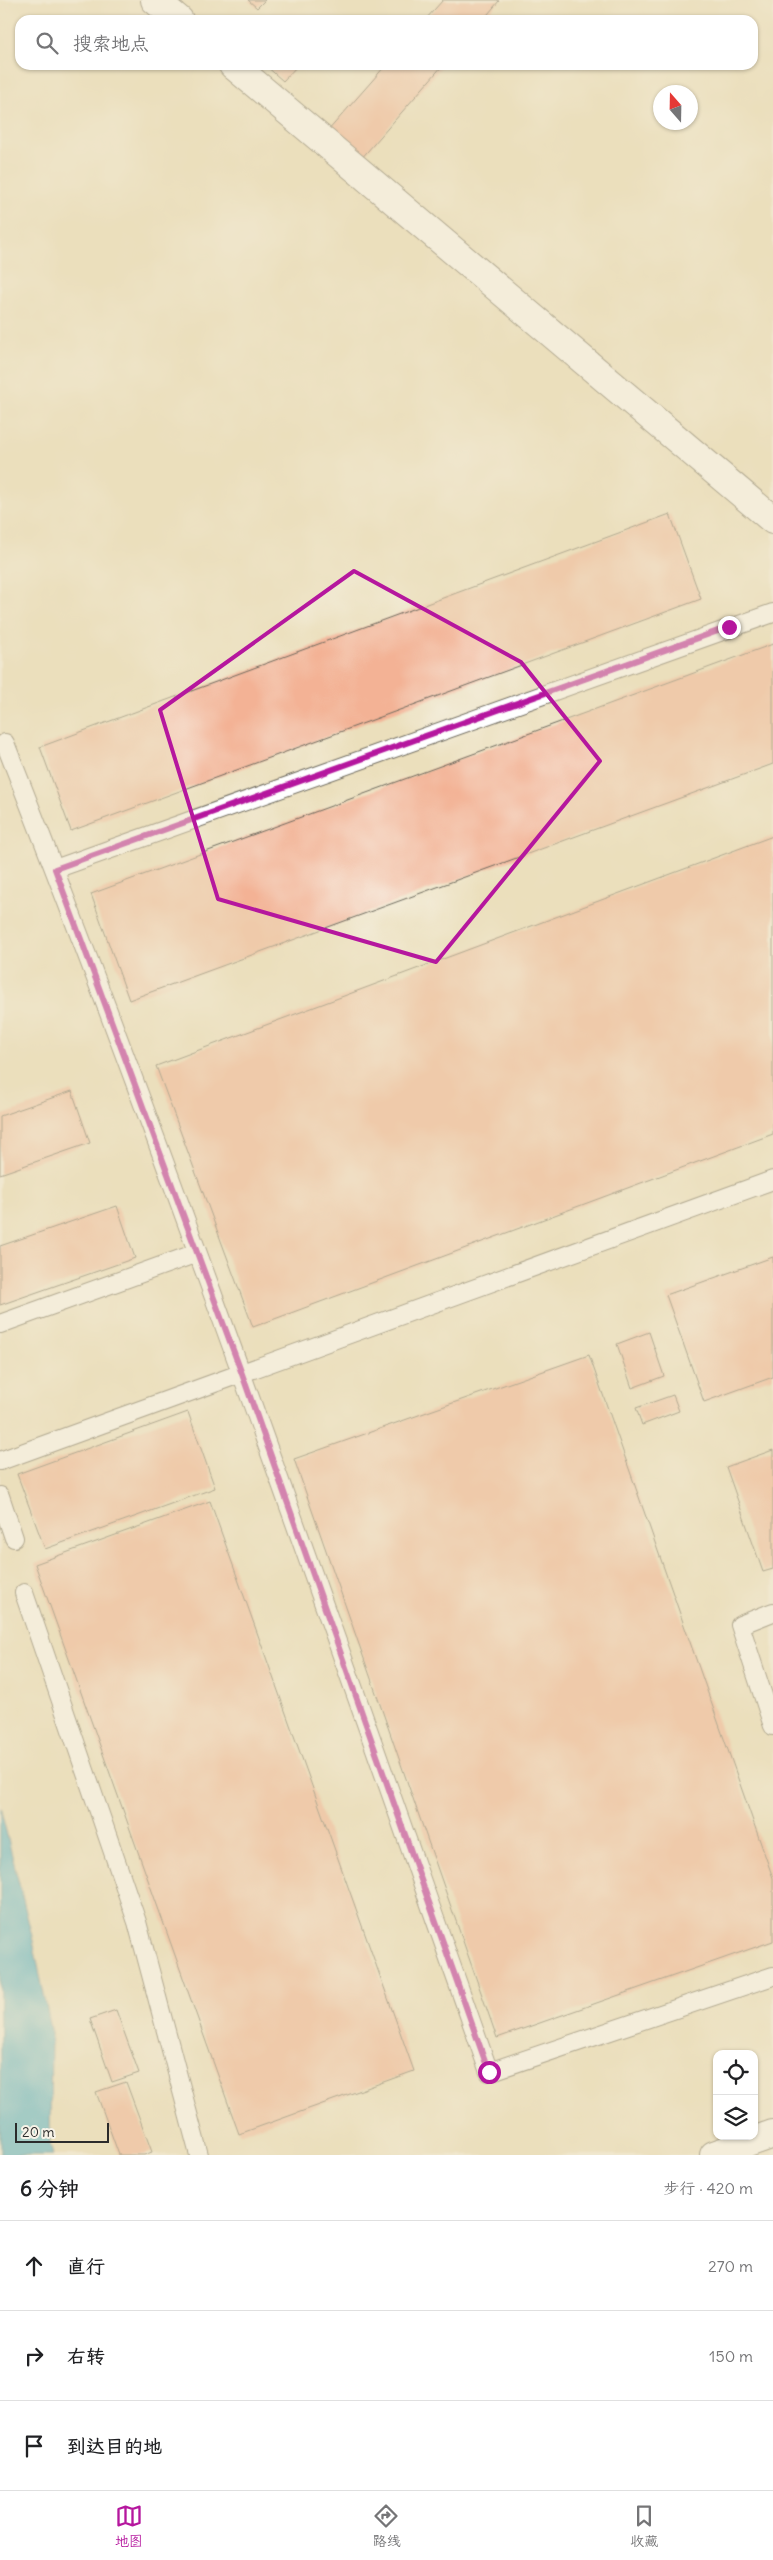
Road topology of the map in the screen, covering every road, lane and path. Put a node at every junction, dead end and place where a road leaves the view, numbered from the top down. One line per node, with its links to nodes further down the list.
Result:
1 (155, 0): 2 (street)
2 (173, 15)
3 (239, 70): 4 (street)
4 (773, 520)
5 (773, 613): 7 (lane)
6 (5, 743): 7 (lane)
7 (55, 869): 9 (lane)
8 (773, 1180): 11 (lane)
9 (197, 1253): 10 (lane); 11 (lane)
10 (0, 1324)
11 (242, 1374): 12 (lane); 18 (lane)
12 (0, 1461)
13 (0, 1496): 14 (lane)
14 (14, 1538)
15 (24, 1593): 20 (lane)
16 (773, 1612): 17 (lane)
17 (773, 1726)
18 (773, 1976)
19 (773, 2134): 21 (street)
20 (199, 2155)
21 (714, 2155)

